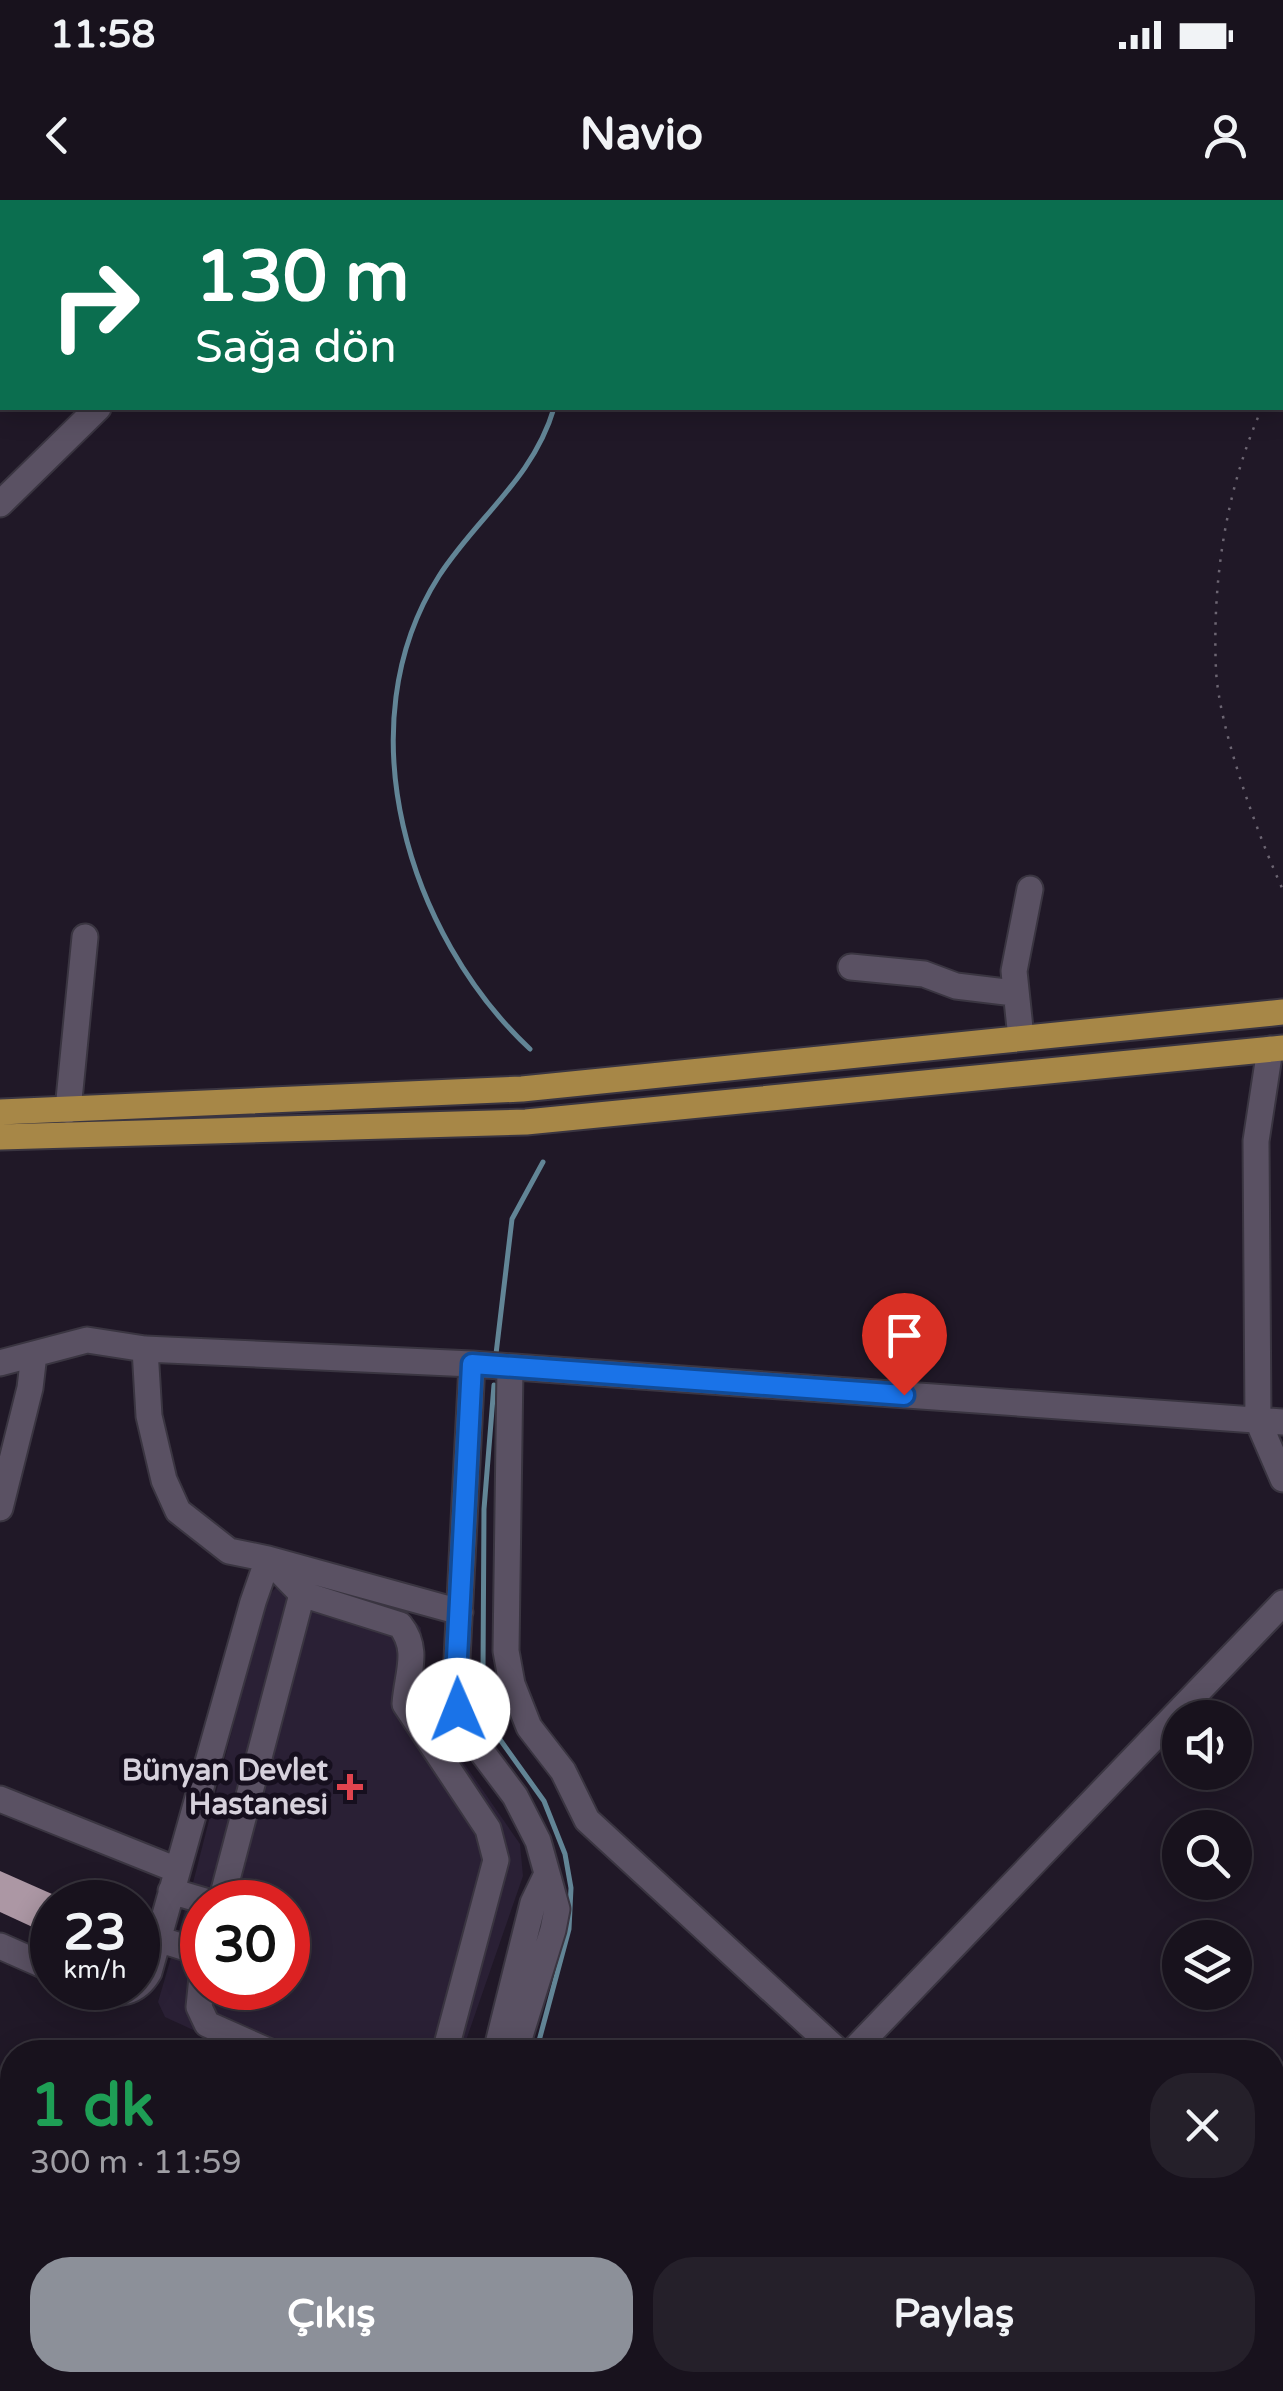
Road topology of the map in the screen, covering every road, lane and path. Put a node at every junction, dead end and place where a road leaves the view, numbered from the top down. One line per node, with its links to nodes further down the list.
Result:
1 (96, 410): 3 (street)
2 (1261, 410): 5 (path)
3 (0, 504)
4 (1030, 889): 8 (street)
5 (1283, 890)
6 (85, 937): 12 (street)
7 (851, 967): 8 (street)
8 (1014, 993): 10 (street)
9 (1283, 1012): 10 (main road)
10 (1021, 1038): 12 (main road)
11 (1276, 1048): 14 (main road); 20 (street)
12 (68, 1110): 13 (main road)
13 (0, 1112)
14 (0, 1137)
15 (145, 1349): 16 (street); 18 (street); 23 (street)
16 (34, 1354): 17 (street); 22 (street)
17 (0, 1363)
18 (472, 1364): 19 (street); 26 (street)
19 (510, 1366): 20 (street); 40 (street)
20 (1271, 1422): 21 (street)
21 (1283, 1479)
22 (0, 1508)
23 (268, 1559): 24 (street); 26 (street); 30 (street)
24 (302, 1594): 29 (street); 37 (street)
25 (1283, 1603): 41 (street)
26 (460, 1612): 28 (street)
27 (0, 1798): 30 (street)
28 (546, 1876): 38 (street); 39 (street)
29 (227, 1880)
30 (174, 1881): 31 (street); 32 (street)
31 (180, 1885)
32 (160, 1933)
33 (0, 1946): 34 (street)
34 (30, 1959)
35 (200, 2010): 36 (street)
36 (243, 2040)
37 (448, 2040)
38 (499, 2040)
39 (519, 2040)
40 (826, 2040)
41 (864, 2040)

